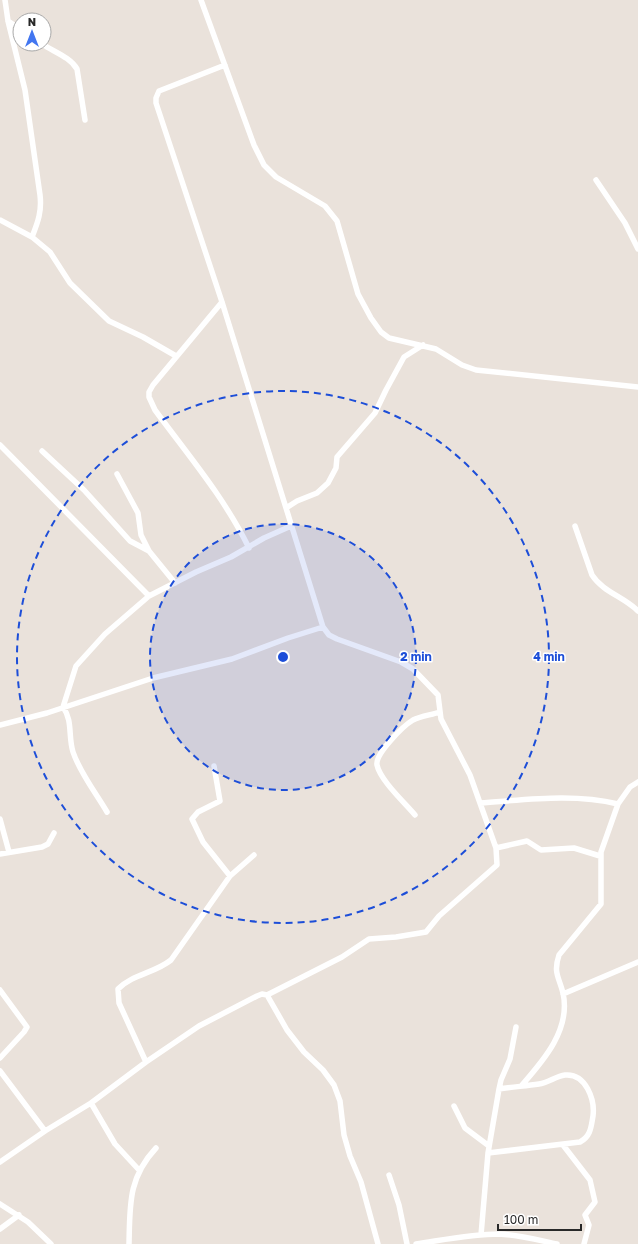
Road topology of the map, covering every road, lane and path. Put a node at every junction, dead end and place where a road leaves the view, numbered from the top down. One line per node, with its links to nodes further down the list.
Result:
1 (5, 0): 3 (street)
2 (201, 0): 6 (street)
3 (8, 21): 4 (street); 10 (street)
4 (12, 24)
5 (52, 50): 7 (street)
6 (225, 65): 12 (street); 13 (street)
7 (85, 120)
8 (596, 180): 11 (street)
9 (0, 220): 10 (street)
10 (32, 237): 14 (street)
11 (638, 249)
12 (222, 302): 14 (street); 19 (street)
13 (423, 345): 15 (street); 19 (street)
14 (176, 356): 22 (street)
15 (638, 387)
16 (0, 445): 25 (street)
17 (42, 451): 23 (street)
18 (116, 474): 23 (street)
19 (286, 508): 20 (street)
20 (291, 526): 22 (street); 27 (street)
21 (575, 526): 26 (street)
22 (249, 548): 24 (street)
23 (150, 551): 24 (street)
24 (174, 583): 25 (street)
25 (149, 596): 28 (street)
26 (638, 611)
27 (323, 627): 28 (street); 29 (street)
28 (63, 707): 30 (street); 35 (street)
29 (440, 712): 33 (street); 36 (street)
30 (0, 725)
31 (214, 766): 44 (street)
32 (638, 782): 34 (street)
33 (480, 803): 34 (street); 39 (street)
34 (618, 804): 43 (street)
35 (107, 812)
36 (415, 815)
37 (0, 819): 40 (street)
38 (54, 833): 40 (street)
39 (496, 848): 43 (street); 48 (street)
40 (9, 852): 41 (street)
41 (0, 854)
42 (254, 855): 44 (street)
43 (600, 856): 47 (street)
44 (230, 876): 51 (street)
45 (638, 962): 47 (street)
46 (0, 991): 50 (street)
47 (563, 994): 53 (street)
48 (267, 995): 51 (street); 72 (street)
49 (516, 1027): 54 (street)
50 (0, 1058)
51 (146, 1062): 55 (street)
52 (0, 1071): 57 (street)
53 (522, 1085): 54 (street); 58 (street)
54 (499, 1089): 59 (street)
55 (91, 1103): 57 (street); 63 (street)
56 (454, 1106): 59 (street)
57 (45, 1131): 62 (street)
58 (563, 1145): 61 (street); 76 (street)
59 (489, 1146): 61 (street)
60 (156, 1148): 63 (street)
61 (488, 1153): 68 (street)
62 (0, 1162)
63 (139, 1170): 71 (street)
64 (390, 1175): 73 (street)
65 (0, 1204): 66 (street)
66 (19, 1215): 67 (street); 70 (street)
67 (0, 1229)
68 (481, 1235): 69 (street); 74 (street)
69 (530, 1241): 75 (street)
70 (51, 1244)
71 (129, 1244)
72 (378, 1244)
73 (407, 1244)
74 (416, 1244)
75 (557, 1244)
76 (584, 1244)

